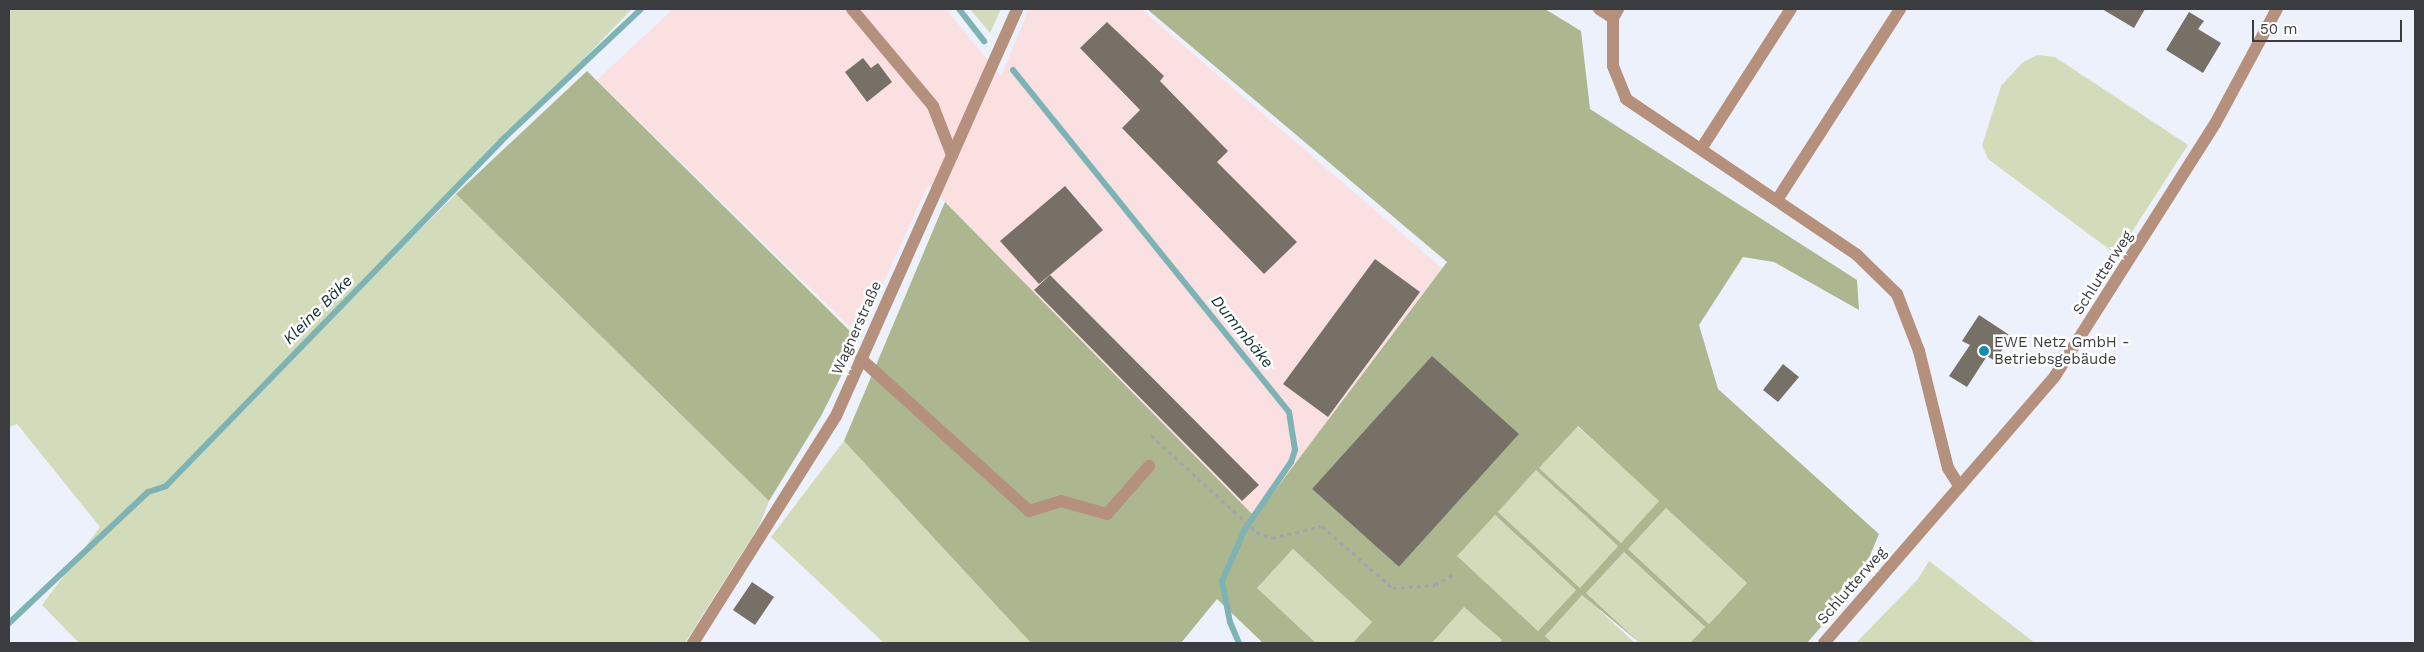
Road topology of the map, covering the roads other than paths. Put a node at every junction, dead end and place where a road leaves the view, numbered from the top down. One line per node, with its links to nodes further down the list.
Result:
1 (852, 9): 9 (street)
2 (1017, 9): 9 (street, Wagnerstraße)
3 (1599, 9): 7 (street)
4 (1791, 9): 8 (street)
5 (1900, 9): 10 (street)
6 (2278, 9): 13 (street, Schlutterweg)
7 (1616, 13): 8 (street)
8 (1701, 149): 10 (street)
9 (952, 155): 11 (street, Wagnerstraße)
10 (1777, 200): 13 (street)
11 (861, 359): 12 (street); 14 (street, Wagnerstraße)
12 (1149, 466)
13 (1960, 487): 15 (street, Schlutterweg)
14 (693, 643)
15 (1824, 643)

